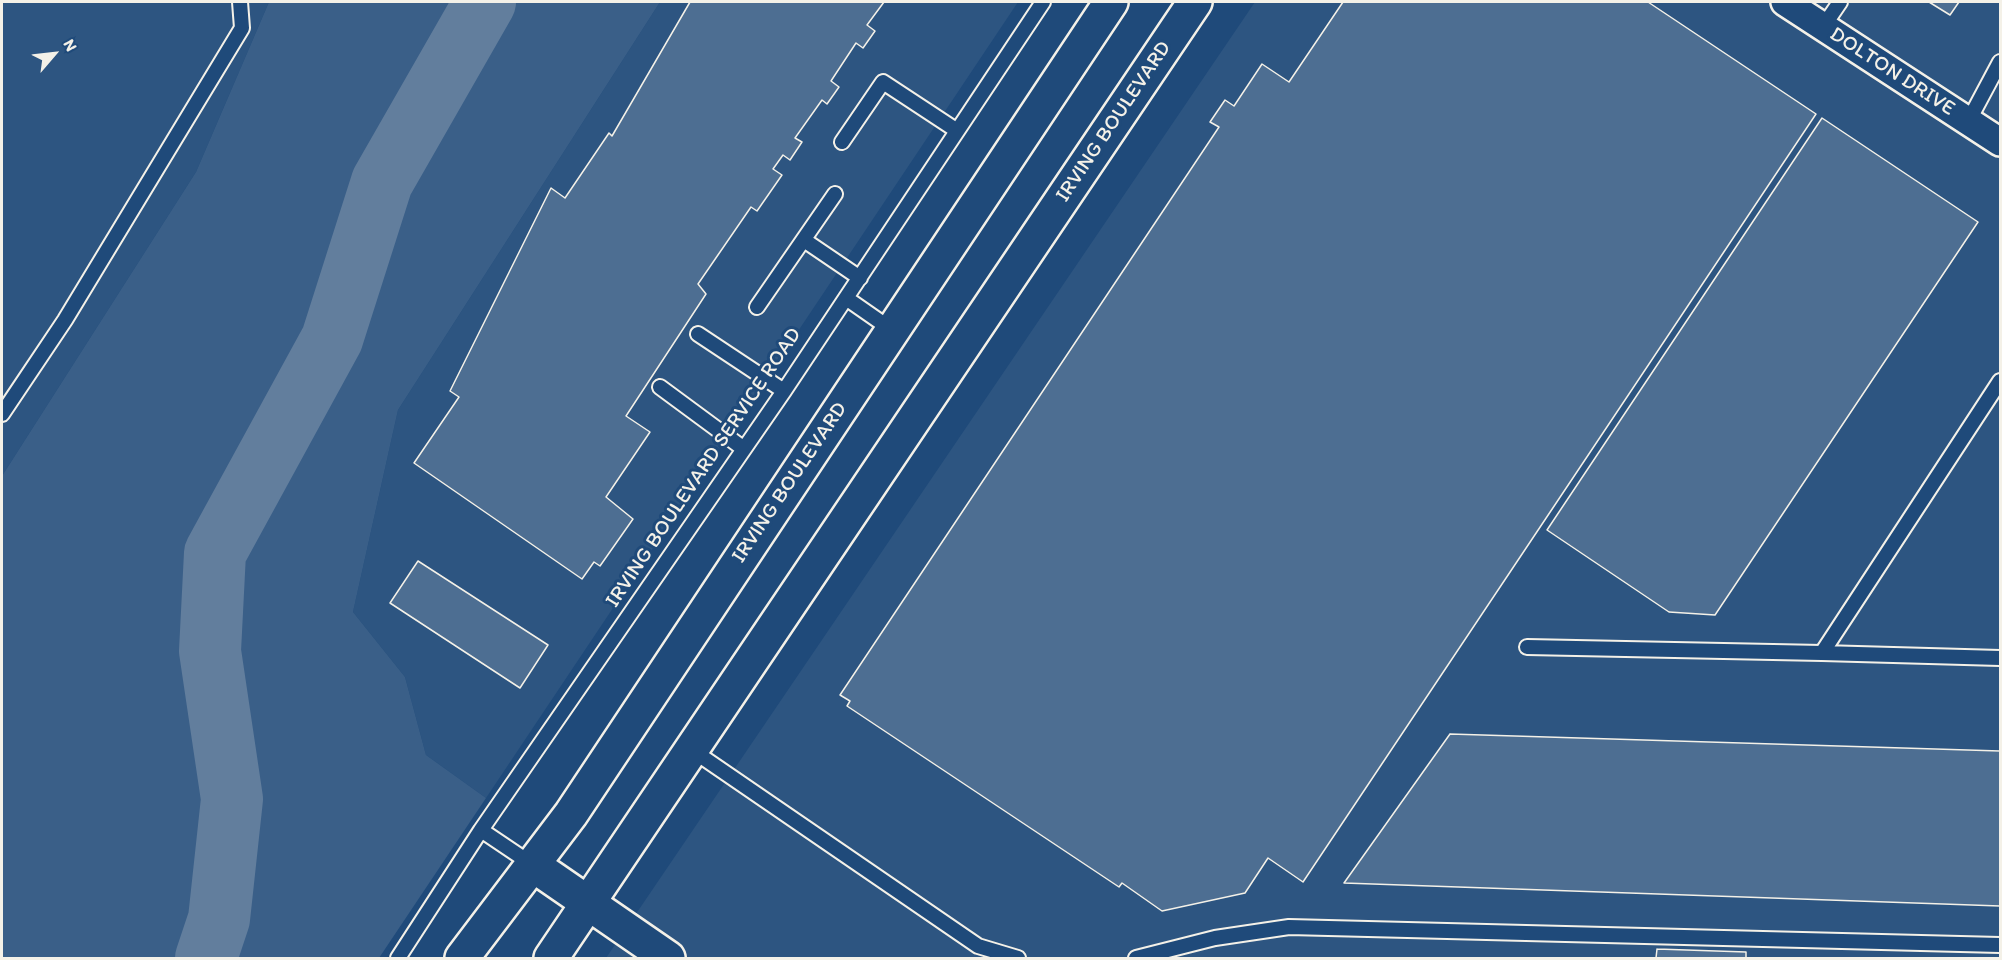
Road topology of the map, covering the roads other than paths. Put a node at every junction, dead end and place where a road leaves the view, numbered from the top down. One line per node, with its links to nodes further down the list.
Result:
1 (240, 2): 23 (lane)
2 (1043, 2): 10 (lane, IRVING BOULEVARD SERVICE ROAD)
3 (1111, 2): 18 (main road, IRVING BOULEVARD)
4 (1195, 2): 28 (main road, IRVING BOULEVARD)
5 (1785, 2): 7 (street, DOLTON DRIVE)
6 (1840, 2): 7 (lane)
7 (1823, 27): 9 (street, DOLTON DRIVE)
8 (2001, 62): 9 (lane)
9 (1968, 122): 12 (street, DOLTON DRIVE)
10 (956, 130): 11 (lane); 15 (lane, IRVING BOULEVARD SERVICE ROAD)
11 (842, 142)
12 (2001, 142)
13 (835, 194): 14 (lane)
14 (804, 240): 15 (lane); 17 (lane)
15 (860, 278): 16 (lane, IRVING BOULEVARD SERVICE ROAD)
16 (846, 298): 18 (lane); 22 (lane, IRVING BOULEVARD SERVICE ROAD)
17 (757, 307)
18 (892, 330): 30 (main road, IRVING BOULEVARD)
19 (698, 334): 22 (lane)
20 (2001, 381): 26 (lane)
21 (660, 387): 24 (lane)
22 (784, 391): 24 (lane, IRVING BOULEVARD SERVICE ROAD)
23 (2, 414)
24 (744, 449): 29 (lane, IRVING BOULEVARD SERVICE ROAD)
25 (1527, 647): 26 (lane)
26 (1822, 653): 27 (lane)
27 (2001, 658)
28 (692, 750): 31 (main road, IRVING BOULEVARD); 37 (lane)
29 (481, 830): 30 (lane); 33 (lane, IRVING BOULEVARD SERVICE ROAD)
30 (533, 865): 31 (main road); 34 (main road, IRVING BOULEVARD)
31 (587, 904): 35 (main road, IRVING BOULEVARD); 36 (main road)
32 (2001, 945): 38 (lane)
33 (398, 958)
34 (462, 958)
35 (551, 958)
36 (668, 958)
37 (1018, 958)
38 (1136, 958)

